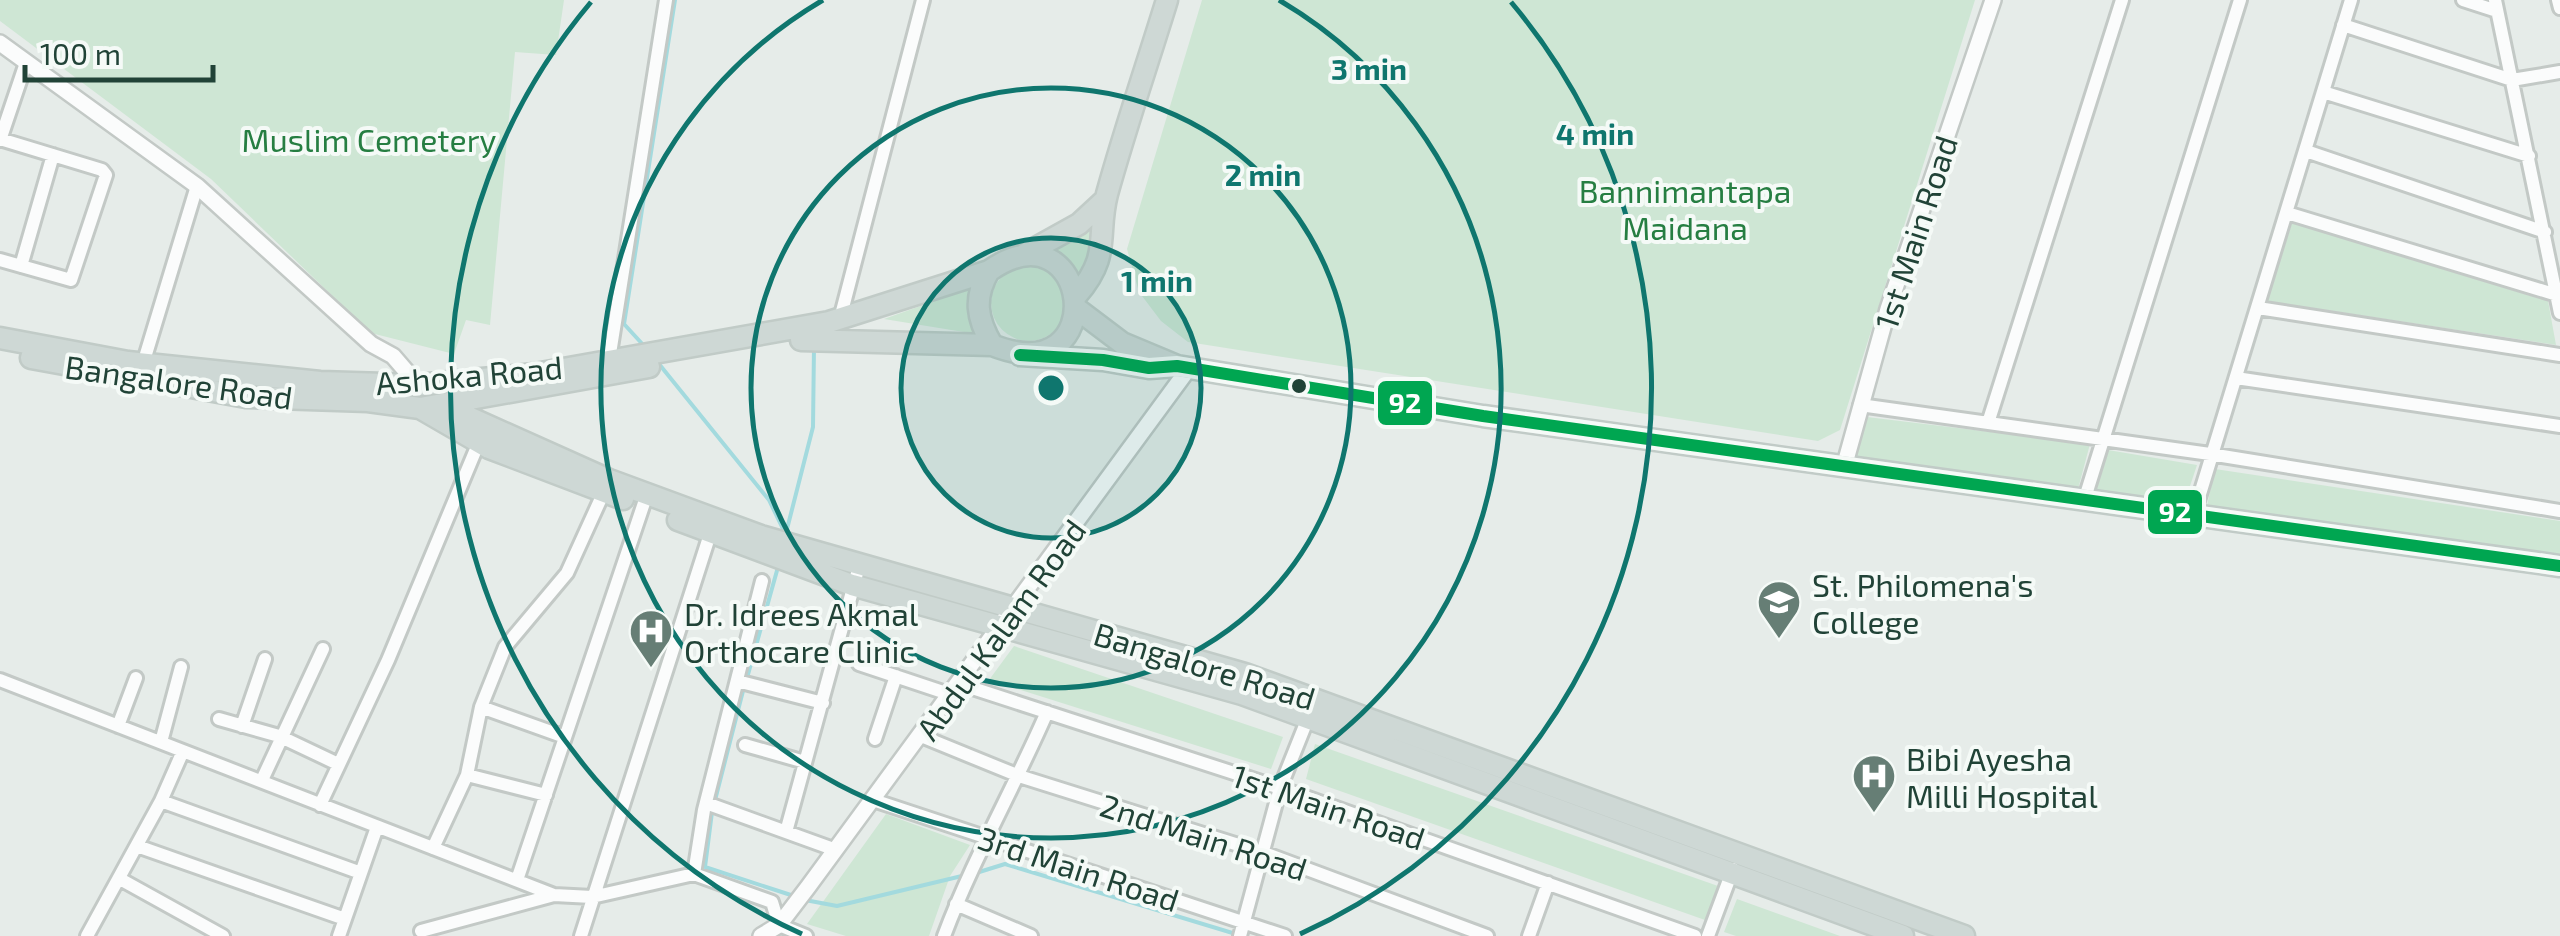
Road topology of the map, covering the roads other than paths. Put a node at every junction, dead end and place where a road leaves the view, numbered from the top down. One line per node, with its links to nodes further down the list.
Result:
1 (666, 0): 43 (street)
2 (922, 0): 35 (street)
3 (1167, 0): 23 (main road)
4 (1994, 0): 49 (street, 1st Main Road)
5 (2122, 0): 51 (street)
6 (2240, 0): 53 (street)
7 (2350, 0): 12 (street)
8 (2464, 0): 10 (street)
9 (2558, 0): 11 (street)
10 (2496, 5): 16 (street)
11 (2560, 8)
12 (2342, 26): 16 (street); 17 (street)
13 (0, 43): 14 (street)
14 (26, 63): 18 (street); 22 (street)
15 (2560, 72): 16 (street)
16 (2512, 80): 21 (street)
17 (2323, 92): 19 (street); 21 (street)
18 (0, 140): 20 (street)
19 (2306, 151): 24 (street); 25 (street)
20 (53, 156): 28 (street); 28 (street)
21 (2529, 156): 25 (street)
22 (197, 186): 44 (street); 47 (street)
23 (1106, 200): 26 (main road); 29 (main road)
24 (2287, 213): 31 (street); 33 (street)
25 (2546, 232): 31 (street)
26 (1025, 254): 30 (main road); 32 (main road)
27 (0, 260): 28 (street)
28 (21, 266)
29 (1095, 269): 32 (main road); 36 (main road)
30 (989, 272): 35 (main road); 38 (main road)
31 (2557, 295): 34 (street)
32 (1076, 302): 36 (main road); 40 (main road)
33 (2258, 308): 41 (street); 46 (street)
34 (2560, 313)
35 (819, 329): 38 (main road); 42 (main road, Ashoka Road)
36 (1107, 334): 45 (main road)
37 (0, 338): 44 (main road, Ashoka Road)
38 (992, 345): 40 (main road)
39 (0, 352): 50 (main road, Bangalore Road)
40 (1020, 355): 45 (main road)
41 (2560, 355)
42 (656, 359): 43 (main road, Ashoka Road); 48 (main road, Bangalore Road)
43 (609, 360): 47 (main road, Ashoka Road)
44 (143, 364): 47 (main road, Ashoka Road)
45 (1183, 367): 56 (main road); 67 (street, Abdul Kalam Road)
46 (2236, 378): 52 (street); 55 (street)
47 (418, 386)
48 (444, 406): 50 (main road, Bangalore Road); 57 (main road, Bangalore Road)
49 (1860, 406): 51 (street); 56 (street, 1st Main Road)
50 (420, 408): 54 (main road, Bangalore Road)
51 (1988, 423): 53 (street)
52 (2560, 426)
53 (2102, 439): 55 (street); 59 (street)
54 (480, 442): 57 (main road, Bangalore Road); 93 (street)
55 (2210, 454): 60 (street); 61 (street)
56 (1844, 467): 59 (main road)
57 (606, 486): 58 (main road, Bangalore Road); 79 (street)
58 (645, 500): 62 (main road, Bangalore Road); 63 (main road, Bangalore Road); 87 (street)
59 (2084, 501): 61 (main road)
60 (2560, 510)
61 (2193, 517): 64 (main road)
62 (710, 534): 63 (main road, Bangalore Road); 117 (street)
63 (760, 543): 65 (main road, Bangalore Road)
64 (2560, 566)
65 (856, 575): 67 (main road, Bangalore Road); 68 (main road, Bangalore Road); 78 (street)
66 (762, 580): 76 (street)
67 (1016, 607): 68 (street, Abdul Kalam Road); 110 (main road, Bangalore Road)
68 (1002, 626): 77 (street, Abdul Kalam Road); 81 (main road, Bangalore Road)
69 (323, 649): 85 (street)
70 (265, 659): 84 (street)
71 (859, 664): 73 (street, 1st Main Road)
72 (181, 667): 89 (street)
73 (896, 676): 77 (street, 1st Main Road); 88 (street)
74 (136, 678): 83 (street)
75 (0, 680): 83 (street)
76 (737, 681): 78 (street); 101 (street)
77 (956, 689): 80 (street, 1st Main Road); 86 (street, Abdul Kalam Road)
78 (823, 704): 92 (street)
79 (481, 707): 87 (street); 94 (street)
80 (1047, 712): 95 (street); 97 (street, 1st Main Road)
81 (1308, 718): 97 (street); 110 (main road, Bangalore Road)
82 (219, 720): 84 (street)
83 (118, 726): 89 (street)
84 (242, 726): 85 (street)
85 (279, 736): 93 (street); 96 (street)
86 (921, 736): 95 (street, 2nd Main Road); 99 (street, Abdul Kalam Road)
87 (566, 737): 98 (street)
88 (875, 739)
89 (161, 742): 91 (street)
90 (745, 745): 92 (street)
91 (183, 751): 96 (street); 100 (street)
92 (804, 762): 104 (street)
93 (338, 764): 102 (street)
94 (467, 776): 98 (street); 107 (street)
95 (1019, 776): 105 (street); 109 (street, 2nd Main Road)
96 (262, 780): 102 (street)
97 (1280, 788): 109 (street); 115 (street, 1st Main Road)
98 (546, 794): 114 (street)
99 (873, 800): 105 (street, 3rd Main Road); 108 (street, Abdul Kalam Road)
100 (162, 802): 106 (street); 111 (street)
101 (706, 803): 104 (street); 112 (street)
102 (320, 805): 103 (street)
103 (377, 827): 107 (street); 111 (street)
104 (786, 832): 108 (street)
105 (990, 841): 118 (street); 120 (street, 3rd Main Road)
106 (137, 846): 113 (street); 119 (street)
107 (433, 848): 114 (street)
108 (836, 850): 121 (street, Abdul Kalam Road)
109 (1264, 853): 120 (street); 133 (street, 2nd Main Road)
110 (1736, 862): 136 (street); 137 (main road, Bangalore Road); 138 (main road, Bangalore Road)
111 (361, 874): 119 (street)
112 (694, 874): 117 (street); 121 (street)
113 (120, 879): 123 (street); 124 (street)
114 (517, 880): 116 (street)
115 (1548, 883): 134 (street); 135 (street, 1st Main Road)
116 (554, 895): 117 (street); 122 (street)
117 (592, 898): 126 (street)
118 (956, 904): 129 (street); 130 (street)
119 (345, 919): 125 (street)
120 (1244, 921): 131 (street); 132 (street, 3rd Main Road)
121 (779, 925): 127 (street); 128 (street)
122 (421, 931)
123 (87, 936)
124 (223, 936)
125 (339, 936)
126 (580, 936)
127 (761, 936)
128 (806, 936)
129 (944, 936)
130 (1030, 936)
131 (1240, 936)
132 (1285, 936)
133 (1486, 936)
134 (1529, 936)
135 (1695, 936)
136 (1708, 936)
137 (1903, 936)
138 (1964, 936)

